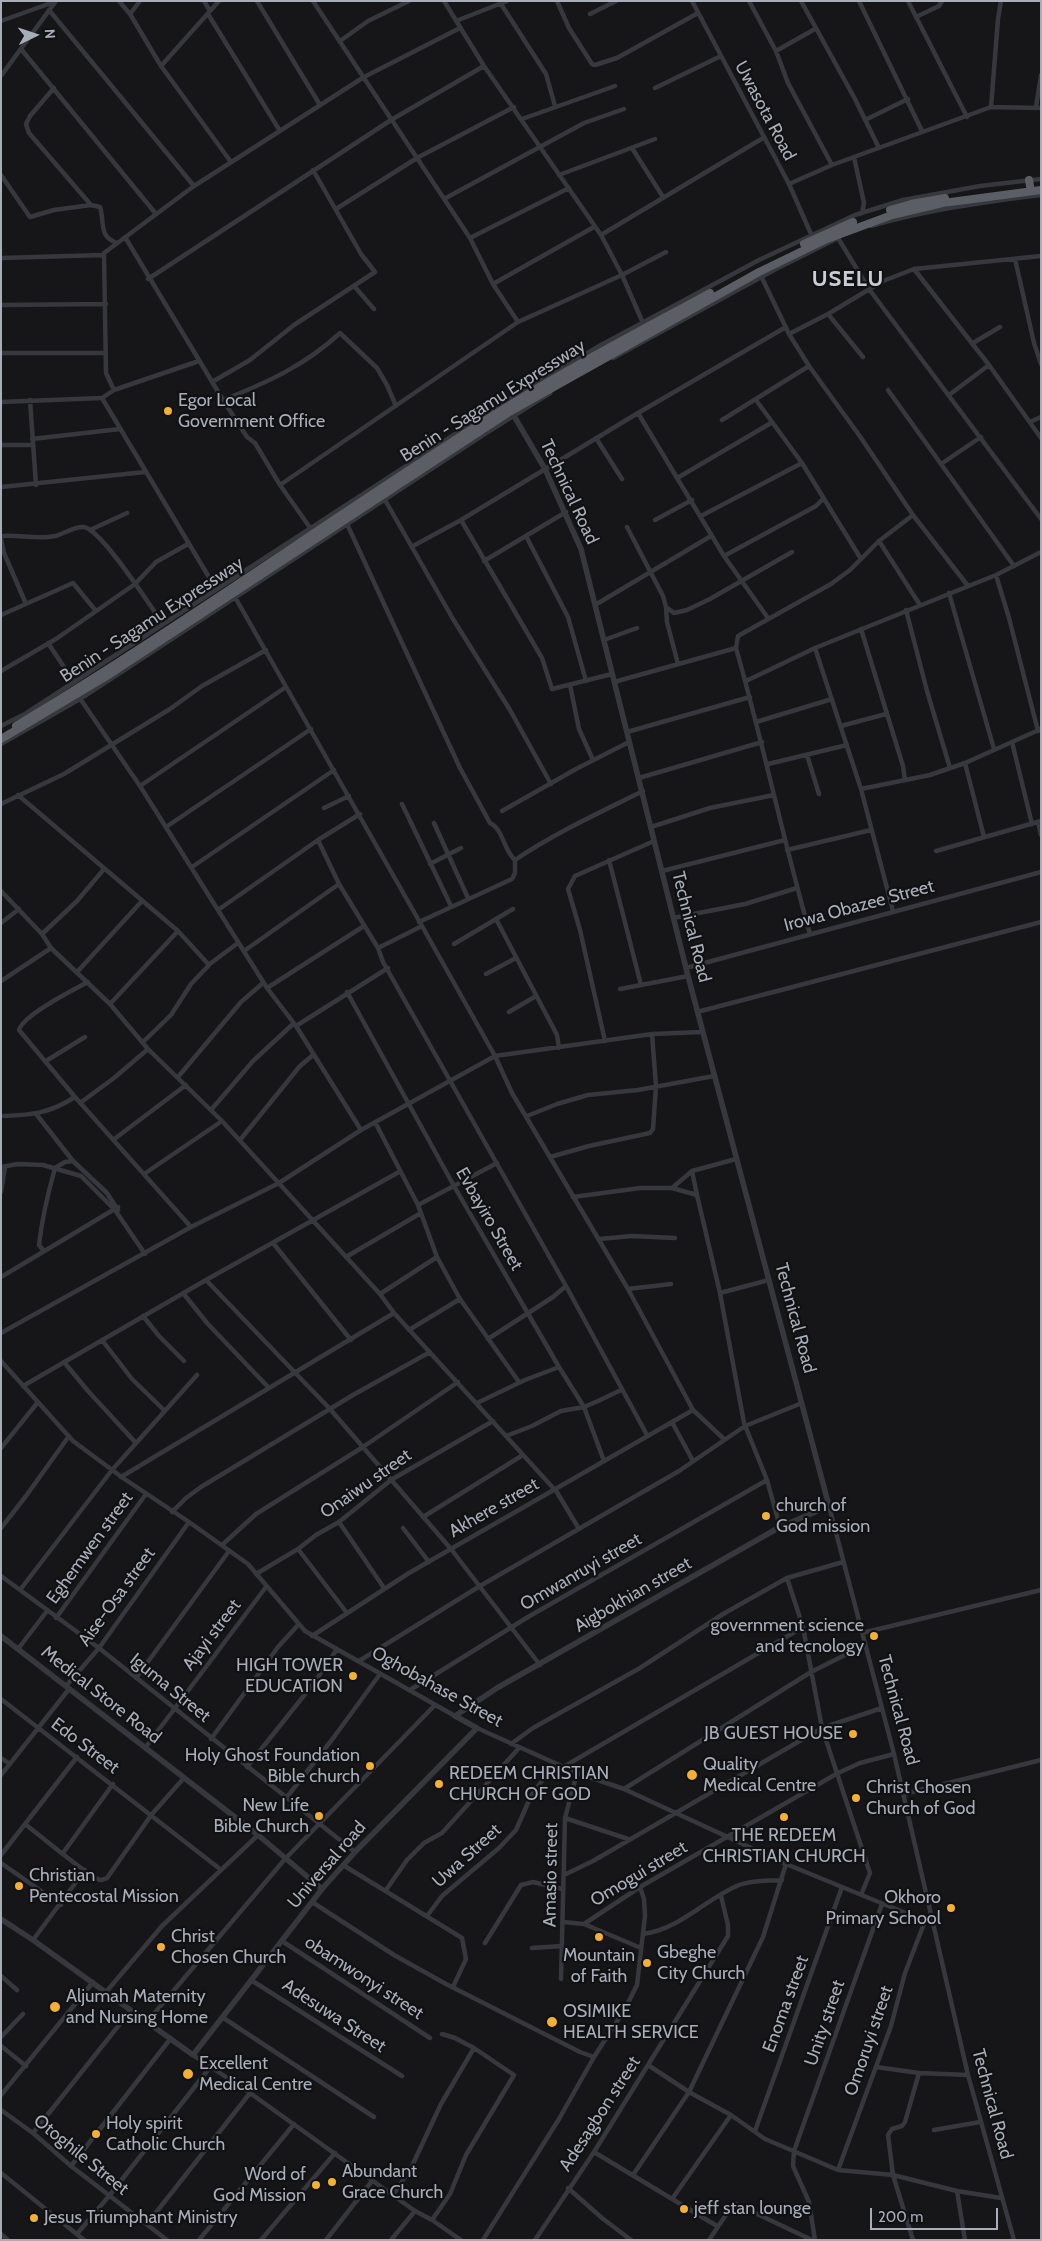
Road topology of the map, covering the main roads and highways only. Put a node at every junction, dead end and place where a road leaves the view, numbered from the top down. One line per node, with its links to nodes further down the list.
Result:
1 (1041, 185): 3 (highway, Benin - Sagamu Expressway)
2 (1041, 190): 3 (highway)
3 (37, 716): 4 (highway, Benin - Sagamu Expressway); 5 (highway)
4 (1, 733)
5 (1, 739)

